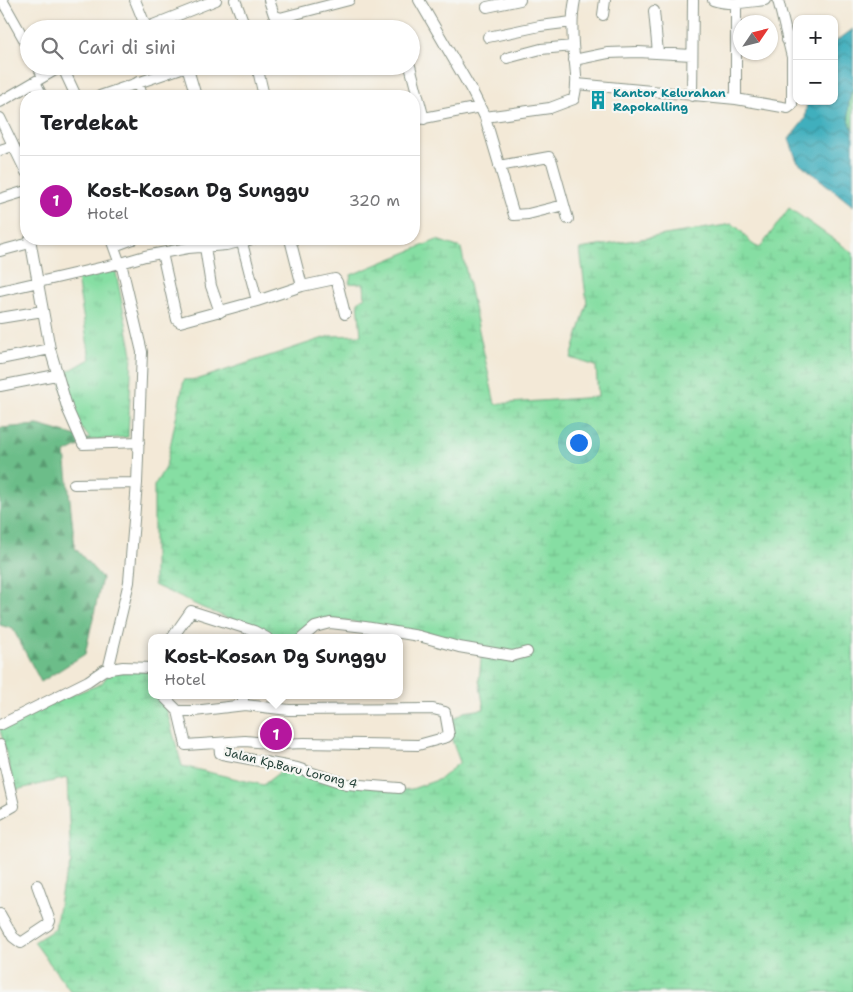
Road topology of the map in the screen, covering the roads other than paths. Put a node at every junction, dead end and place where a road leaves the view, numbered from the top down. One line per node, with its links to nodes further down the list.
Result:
1 (2, 0): 23 (street)
2 (135, 0): 19 (street)
3 (216, 0): 20 (street)
4 (235, 0): 21 (street)
5 (268, 0): 6 (street)
6 (349, 0)
7 (419, 0): 53 (street)
8 (520, 0): 16 (street)
9 (575, 0): 22 (street)
10 (605, 0): 18 (street)
11 (692, 0): 28 (street)
12 (713, 0): 15 (street)
13 (765, 0): 15 (street)
14 (778, 0): 25 (street)
15 (736, 4): 51 (street)
16 (487, 7)
17 (654, 11): 27 (street)
18 (604, 16)
19 (141, 20)
20 (165, 20)
21 (243, 20)
22 (572, 22): 24 (street); 26 (street)
23 (20, 32)
24 (488, 37)
25 (792, 38): 51 (street)
26 (573, 46): 29 (street); 30 (street)
27 (658, 53): 28 (street); 30 (street)
28 (692, 55): 50 (street)
29 (507, 58)
30 (574, 60): 40 (street)
31 (39, 75): 38 (street)
32 (47, 75): 38 (street)
33 (66, 75): 43 (street)
34 (159, 75): 39 (street)
35 (190, 75): 46 (street)
36 (259, 75): 47 (street)
37 (412, 75): 48 (street)
38 (39, 80): 41 (street); 42 (street)
39 (138, 82): 44 (street); 45 (street)
40 (577, 84): 50 (street); 54 (street)
41 (21, 90)
42 (41, 90)
43 (73, 90)
44 (116, 90)
45 (140, 90)
46 (194, 90)
47 (263, 90)
48 (414, 90)
49 (20, 91): 52 (street)
50 (692, 96): 51 (street)
51 (736, 99)
52 (0, 102)
53 (480, 106): 54 (street); 56 (street)
54 (485, 117): 60 (street)
55 (0, 118): 57 (street)
56 (420, 120)
57 (13, 146): 58 (street); 59 (street)
58 (0, 150)
59 (20, 160)
60 (499, 166): 63 (street); 63 (street)
61 (20, 193): 62 (street)
62 (0, 199)
63 (564, 205): 64 (street)
64 (568, 219)
65 (20, 244): 72 (street)
66 (31, 245): 75 (street)
67 (113, 245): 74 (street)
68 (226, 245): 71 (street)
69 (242, 245): 78 (street)
70 (292, 245): 76 (street)
71 (205, 247): 73 (street); 80 (street)
72 (0, 251)
73 (162, 253): 74 (street); 80 (street)
74 (120, 263): 75 (street); 87 (street)
75 (38, 283): 77 (street); 79 (street)
76 (302, 286): 78 (street); 81 (street)
77 (0, 291)
78 (257, 301): 80 (street)
79 (43, 311): 82 (street); 83 (street)
80 (220, 312)
81 (345, 314)
82 (0, 318)
83 (50, 349): 84 (street); 85 (street)
84 (0, 359)
85 (56, 375): 86 (street); 87 (street)
86 (0, 386)
87 (139, 442): 88 (street)
88 (137, 483): 89 (street); 95 (street)
89 (74, 484)
90 (175, 634): 91 (street)
91 (260, 634)
92 (307, 634): 93 (street)
93 (527, 652)
94 (145, 667): 95 (street)
95 (108, 670): 99 (street)
96 (166, 699): 98 (street)
97 (243, 700): 98 (street); 100 (street)
98 (178, 711): 100 (street)
99 (0, 725)
100 (219, 744): 102 (street, Jalan Kp.Baru Lorong 4)
101 (0, 745): 103 (street)
102 (400, 788)
103 (0, 814)
104 (37, 885): 105 (street)
105 (0, 914)

